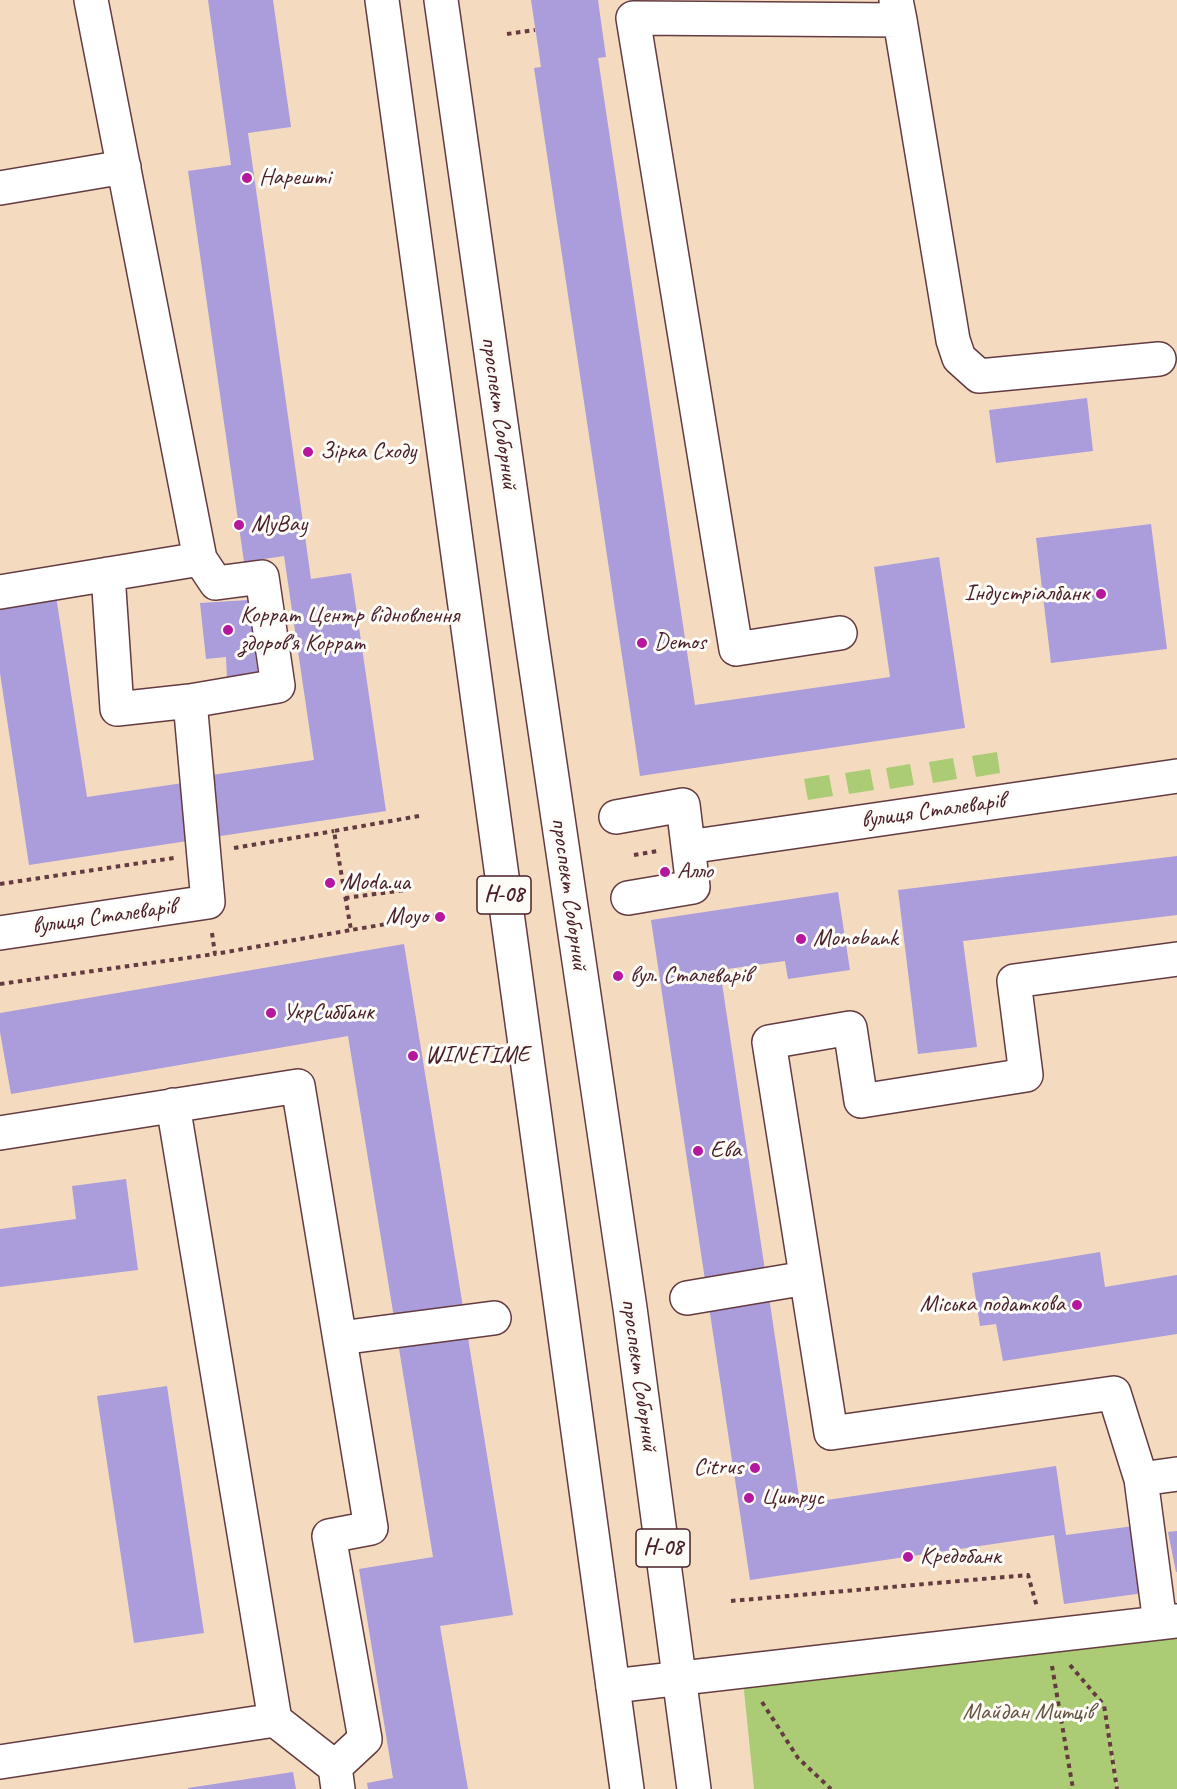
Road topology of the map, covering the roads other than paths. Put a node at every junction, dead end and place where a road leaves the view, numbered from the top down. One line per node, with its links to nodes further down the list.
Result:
1 (91, 0): 5 (main road)
2 (382, 0): 29 (main road, Н-08)
3 (441, 0): 28 (main road, проспект Соборний / Н-08)
4 (898, 10): 7 (main road); 11 (main road)
5 (124, 167): 6 (main road); 8 (main road)
6 (0, 188)
7 (1159, 359)
8 (200, 559): 9 (main road); 12 (main road)
9 (108, 574): 10 (main road); 12 (main road)
10 (0, 592)
11 (840, 633)
12 (190, 700): 17 (main road, вулиця Сталеварів)
13 (1177, 776): 15 (main road, вулиця Сталеварів)
14 (616, 817): 15 (main road)
15 (688, 847): 16 (main road)
16 (628, 898)
17 (0, 933)
18 (1177, 959): 21 (main road)
19 (173, 1105): 20 (main road); 24 (main road); 30 (main road)
20 (0, 1133)
21 (806, 1278): 22 (main road); 26 (main road)
22 (687, 1298)
23 (494, 1318): 24 (main road)
24 (340, 1338): 32 (main road)
25 (1177, 1474): 26 (main road)
26 (1141, 1479): 27 (main road)
27 (1168, 1622): 28 (main road)
28 (679, 1678): 29 (main road); 34 (main road, проспект Соборний / Н-08)
29 (613, 1686): 33 (main road, Н-08)
30 (275, 1720): 31 (main road); 32 (main road)
31 (0, 1762)
32 (337, 1778)
33 (627, 1789)
34 (694, 1789)

